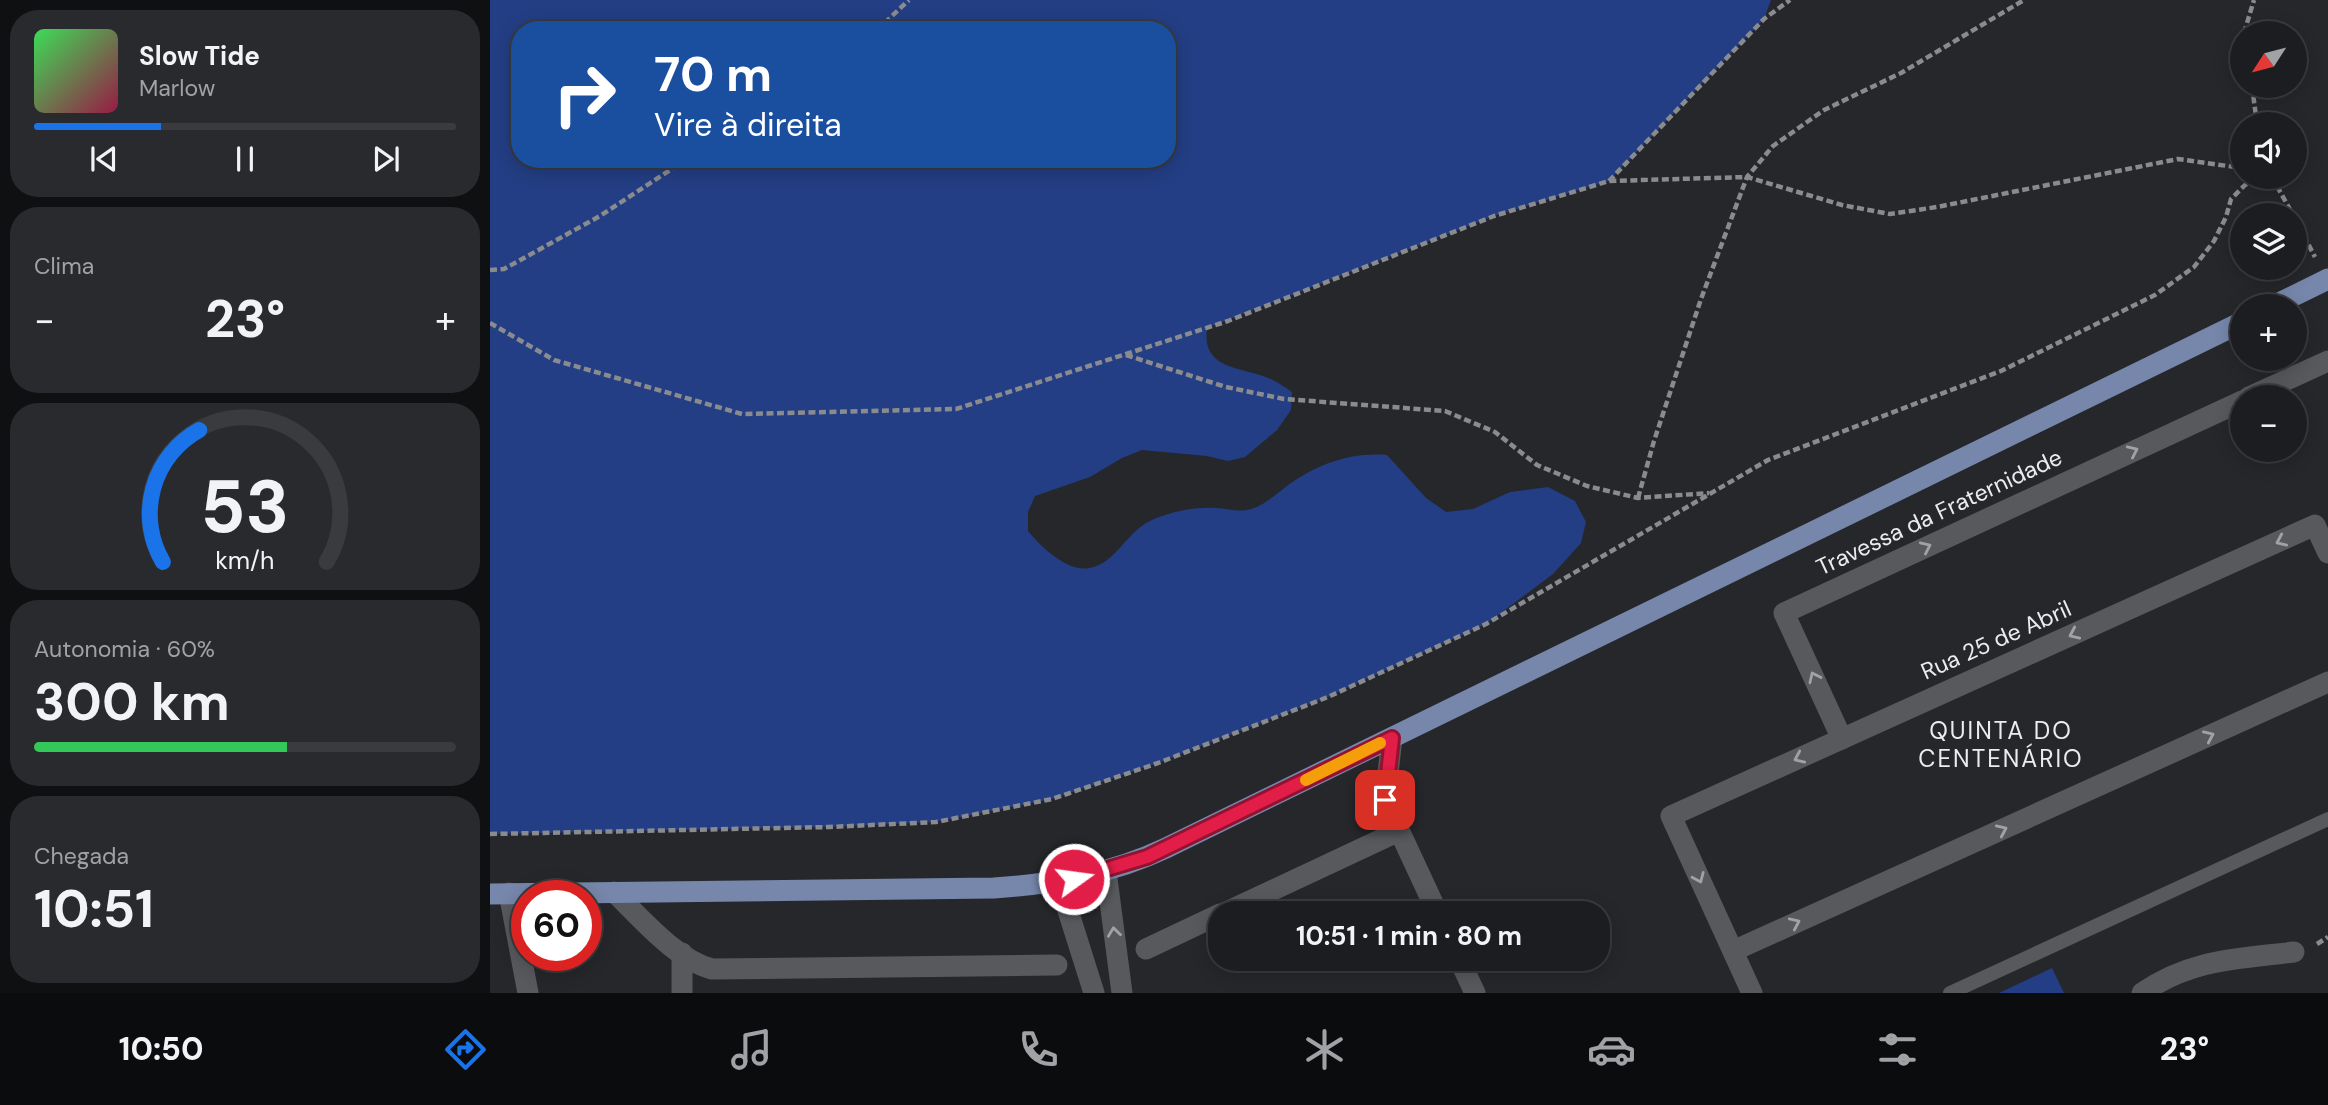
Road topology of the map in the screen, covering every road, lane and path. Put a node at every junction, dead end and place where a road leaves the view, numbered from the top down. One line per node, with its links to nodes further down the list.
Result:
1 (909, 0): 5 (path)
2 (1790, 0): 10 (path)
3 (2024, 0): 9 (path)
4 (2254, 0): 6 (path)
5 (887, 21)
6 (2248, 21)
7 (2230, 166): 9 (path)
8 (673, 168): 13 (path)
9 (1747, 177): 10 (path); 23 (path)
10 (1609, 181): 18 (path)
11 (2241, 189): 22 (path)
12 (2307, 241): 14 (path)
13 (490, 270)
14 (2327, 280): 15 (main road)
15 (2298, 294)
16 (490, 323): 18 (path)
17 (2230, 328): 27 (main road)
18 (1124, 354): 23 (path)
19 (2328, 361): 20 (street)
20 (2275, 385)
21 (2230, 407): 28 (street, Travessa da Fraternidade, one-way to 21)
22 (1713, 492): 23 (path); 31 (path)
23 (1638, 498)
24 (2322, 522): 25 (street, Rua 25 de Abril); 28 (street, Rua 25 de Abril, one-way to 28)
25 (2328, 553)
26 (2328, 682): 40 (street, one-way to 26)
27 (1392, 738): 30 (street); 32 (main road)
28 (1842, 739): 40 (street, Rua 25 de Abril, one-way to 40)
29 (2328, 819): 51 (lane)
30 (1399, 831): 36 (street); 37 (street)
31 (490, 834)
32 (1106, 871): 33 (main road); 48 (street, one-way to 32)
33 (1059, 882): 34 (main road); 47 (street)
34 (614, 892): 35 (main road); 42 (street)
35 (499, 893): 45 (street)
36 (1249, 901)
37 (1432, 901)
38 (1208, 920): 39 (street)
39 (1146, 949)
40 (1732, 951): 50 (street)
41 (2294, 951): 52 (street)
42 (682, 953): 43 (street); 46 (street)
43 (1058, 965)
44 (1468, 971): 49 (street)
45 (528, 993)
46 (682, 993)
47 (1094, 993)
48 (1122, 993)
49 (1485, 993)
50 (1752, 993)
51 (1950, 993)
52 (2142, 993)

